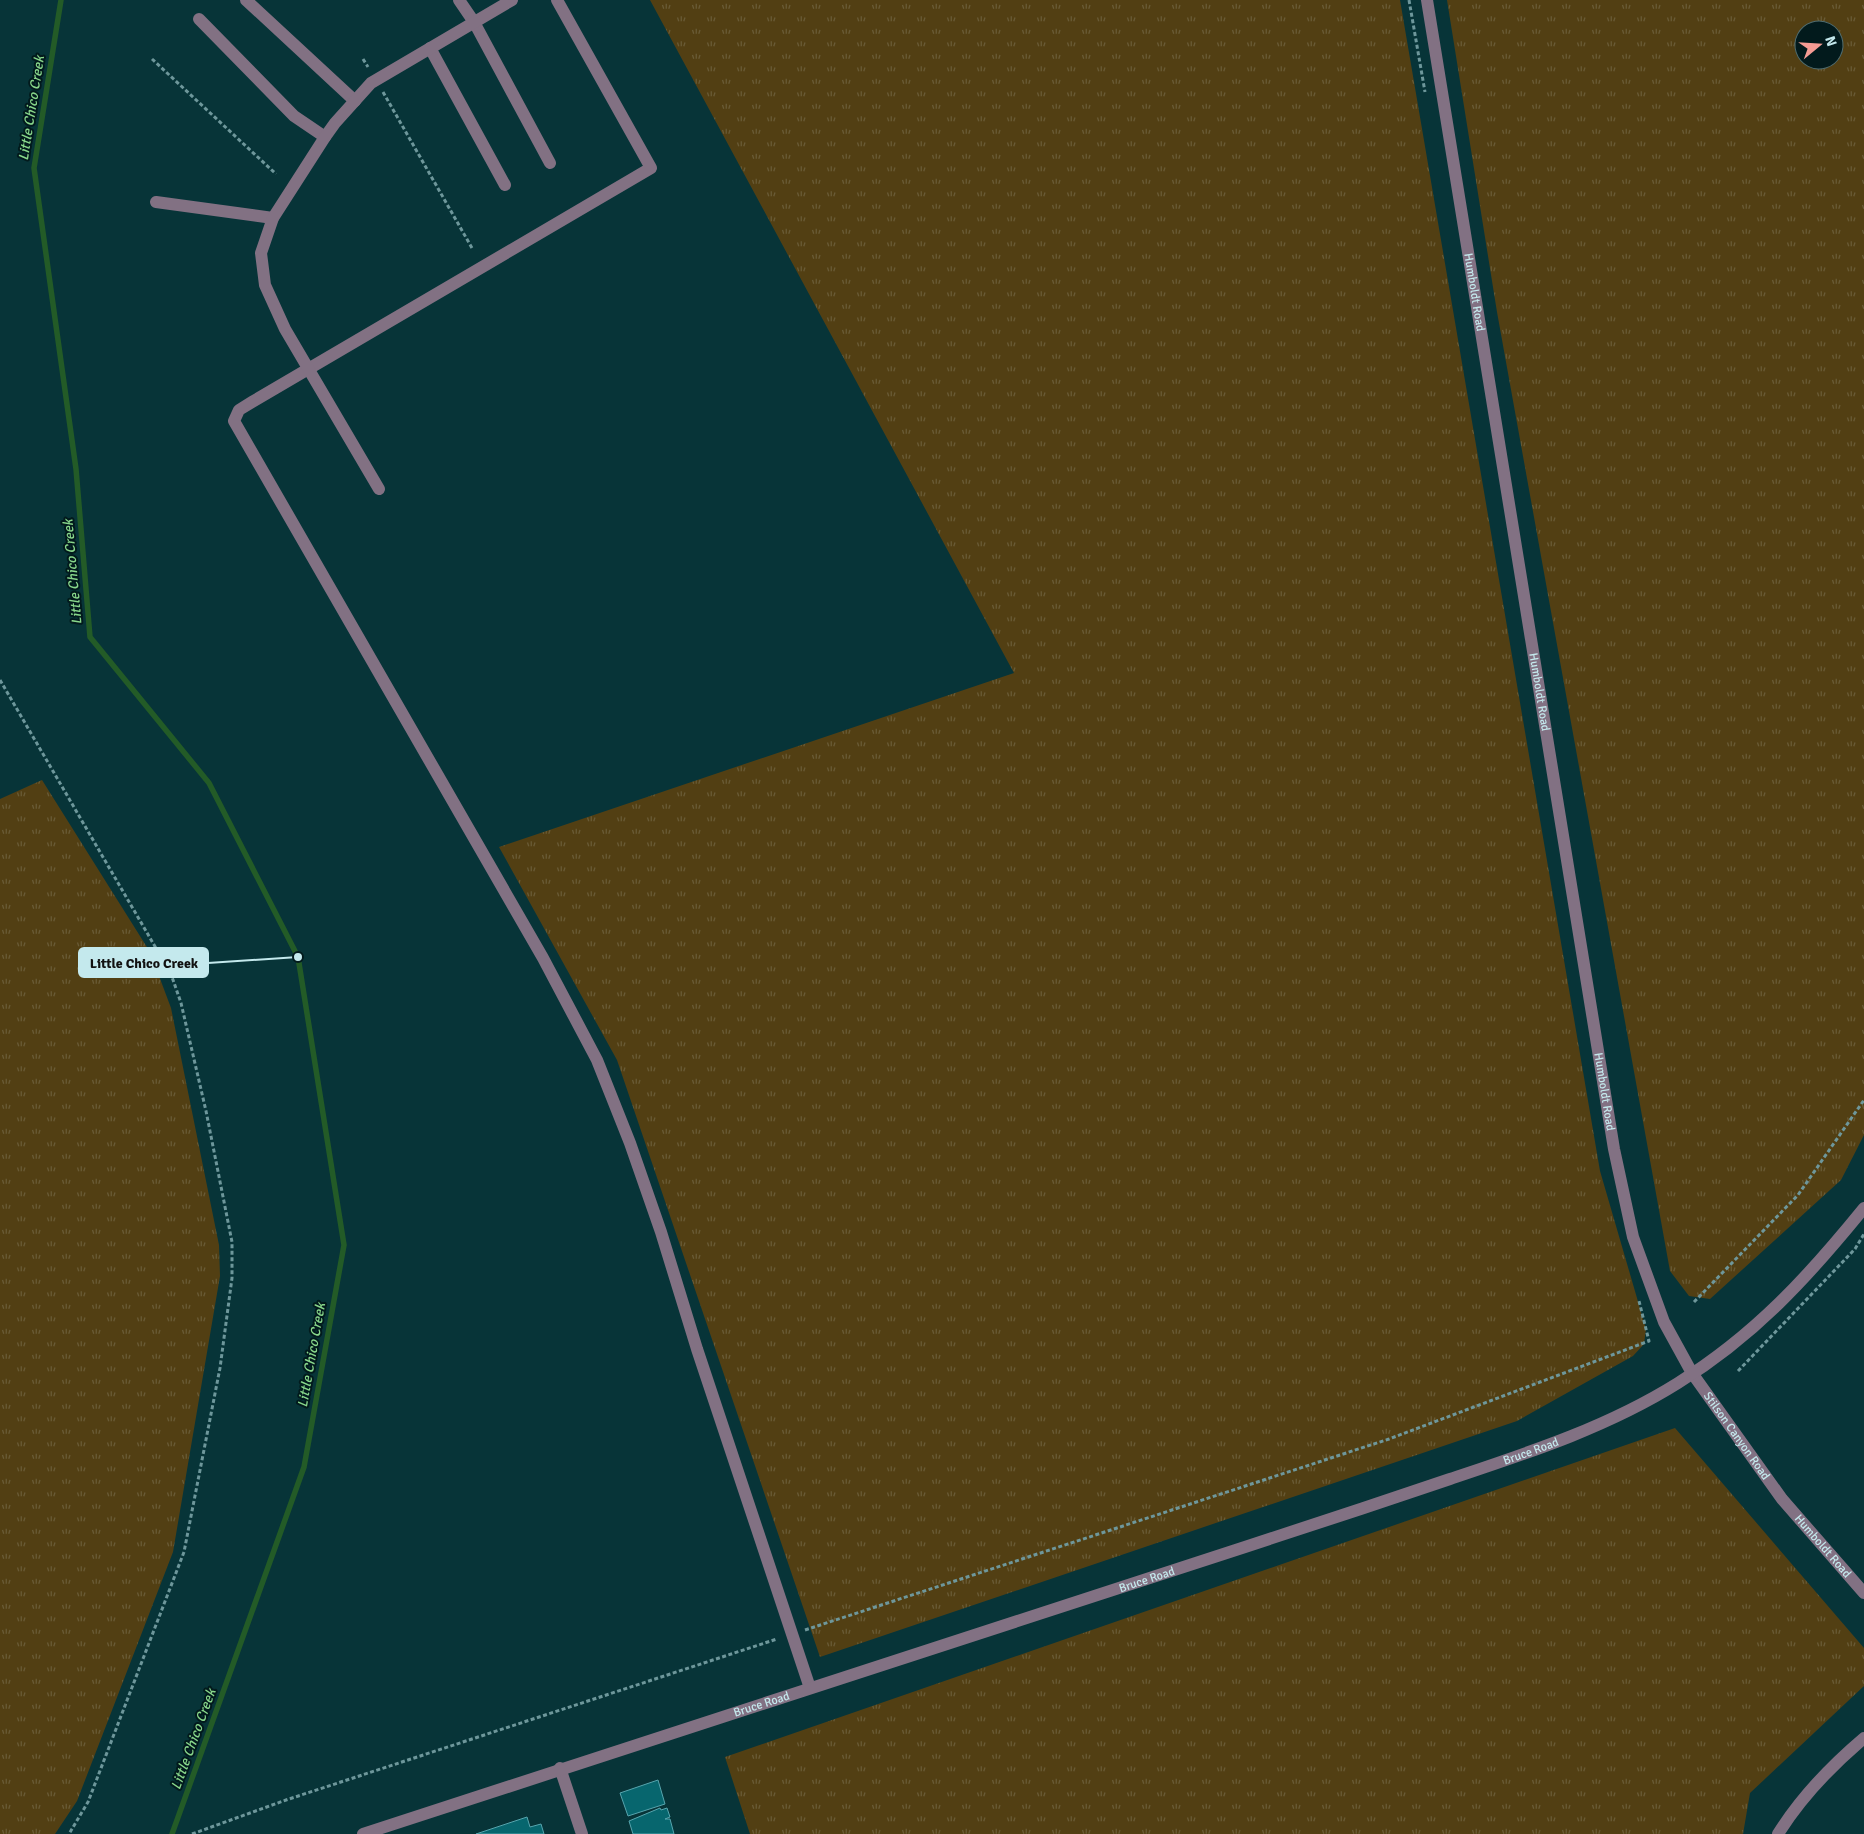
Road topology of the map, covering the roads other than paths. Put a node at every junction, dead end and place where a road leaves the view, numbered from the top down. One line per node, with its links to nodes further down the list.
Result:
1 (246, 0): 9 (street)
2 (459, 0): 7 (street)
3 (512, 0): 7 (street)
4 (557, 0): 15 (street)
5 (1427, 0): 18 (street, Humboldt Road)
6 (199, 20): 10 (street)
7 (474, 22): 8 (street); 11 (street)
8 (430, 48): 9 (street); 12 (street)
9 (355, 101): 10 (street)
10 (325, 137): 14 (street)
11 (550, 163)
12 (505, 185)
13 (156, 202): 14 (street)
14 (273, 218): 15 (street)
15 (308, 368): 16 (street); 21 (street)
16 (379, 489)
17 (1864, 1208): 18 (street, Bruce Road)
18 (1692, 1374): 19 (street, Stilson Canyon Road); 21 (street, Bruce Road)
19 (1782, 1499): 20 (street, Humboldt Road)
20 (1864, 1593)
21 (810, 1688): 23 (street, Bruce Road)
22 (1864, 1738): 26 (street)
23 (560, 1768): 24 (street, Bruce Road); 25 (street)
24 (363, 1834)
25 (582, 1834)
26 (1778, 1834)

